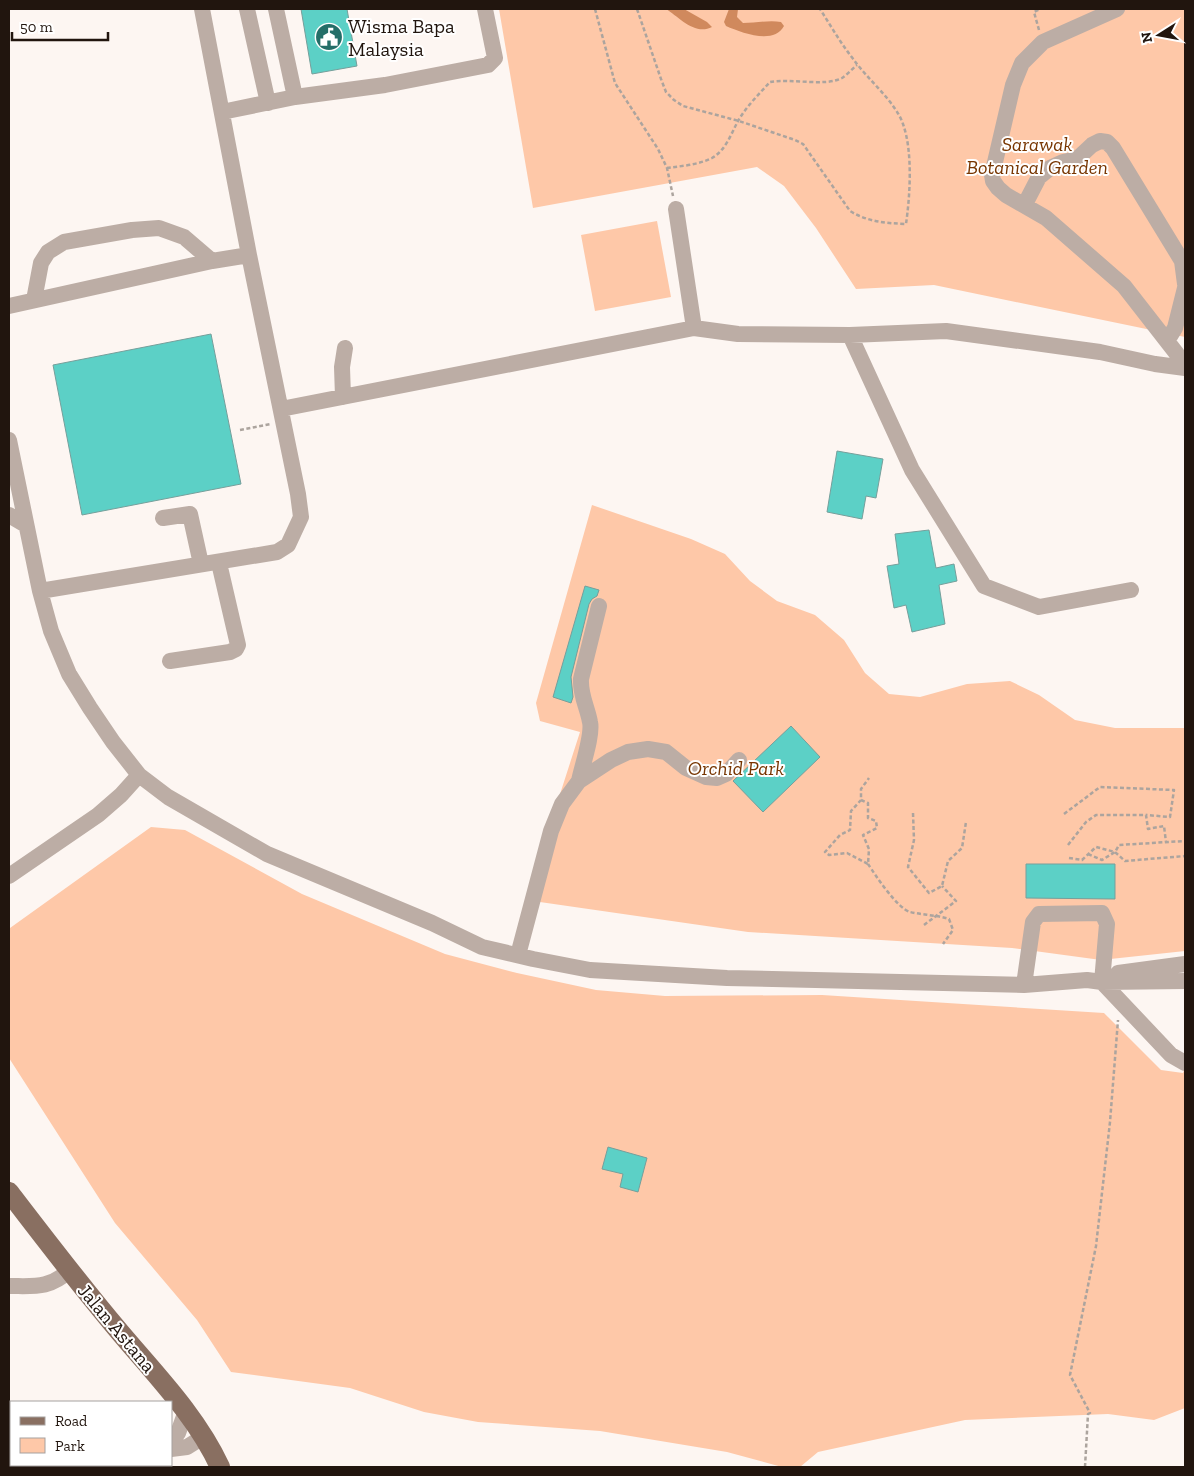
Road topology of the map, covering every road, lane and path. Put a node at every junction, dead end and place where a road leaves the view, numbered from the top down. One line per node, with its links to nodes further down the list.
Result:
1 (202, 9): 14 (street)
2 (247, 9): 13 (street)
3 (276, 9): 12 (street)
4 (485, 9): 12 (street)
5 (595, 9): 16 (path)
6 (637, 9): 15 (path)
7 (820, 9): 11 (path)
8 (1040, 9): 10 (path)
9 (1117, 9): 10 (street)
10 (1043, 42): 17 (street)
11 (857, 65): 15 (path); 15 (path)
12 (295, 97): 13 (street)
13 (268, 103): 14 (street)
14 (222, 112): 19 (street)
15 (739, 121): 16 (path)
16 (667, 168): 18 (path)
17 (1025, 204): 21 (street); 27 (street)
18 (676, 209): 25 (street)
19 (249, 255): 20 (street); 31 (street)
20 (212, 261): 23 (street); 23 (street)
21 (1185, 284)
22 (1185, 288): 27 (street)
23 (34, 300): 24 (street)
24 (9, 306)
25 (694, 328): 26 (street); 30 (street)
26 (850, 335): 29 (street); 39 (street)
27 (1167, 341): 29 (street)
28 (345, 348): 30 (street)
29 (1184, 368)
30 (343, 397): 31 (street)
31 (282, 416): 32 (path); 37 (street)
32 (240, 430)
33 (9, 440): 36 (street)
34 (9, 515): 36 (street)
35 (163, 518): 38 (street)
36 (26, 525): 40 (street)
37 (219, 563): 38 (street); 42 (street)
38 (201, 564): 40 (street)
39 (1131, 590)
40 (40, 591): 44 (street)
41 (599, 606): 46 (street)
42 (170, 661)
43 (739, 760): 46 (street)
44 (139, 775): 60 (street); 65 (street)
45 (869, 778): 47 (path)
46 (579, 781): 65 (street)
47 (861, 800): 59 (path); 59 (path)
48 (913, 813): 61 (path)
49 (1064, 814): 50 (path)
50 (1146, 815): 53 (path); 54 (path)
51 (966, 822): 61 (path)
52 (1185, 841): 53 (path)
53 (1166, 842): 55 (path)
54 (1068, 845)
55 (1115, 852): 56 (path); 56 (path); 57 (path)
56 (1088, 854): 58 (path)
57 (1185, 856)
58 (1069, 858)
59 (868, 864): 62 (path)
60 (9, 876)
61 (942, 886): 62 (path)
62 (938, 915): 63 (path); 64 (path)
63 (924, 925)
64 (943, 944)
65 (518, 955): 69 (street)
66 (1185, 964): 67 (street)
67 (1097, 979): 68 (street); 69 (street); 69 (street); 70 (street)
68 (1185, 981)
69 (1024, 985)
70 (1120, 1001): 71 (street); 80 (path)
71 (1185, 1063)
72 (9, 1192): 73 (main road, Jalan Astana)
73 (70, 1270): 74 (street); 75 (main road, Jalan Astana)
74 (9, 1286)
75 (186, 1411): 76 (main road, Jalan Astana); 77 (street)
76 (203, 1437): 78 (street); 79 (main road, Jalan Astana)
77 (172, 1439)
78 (172, 1449)
79 (220, 1467)
80 (1085, 1467)

